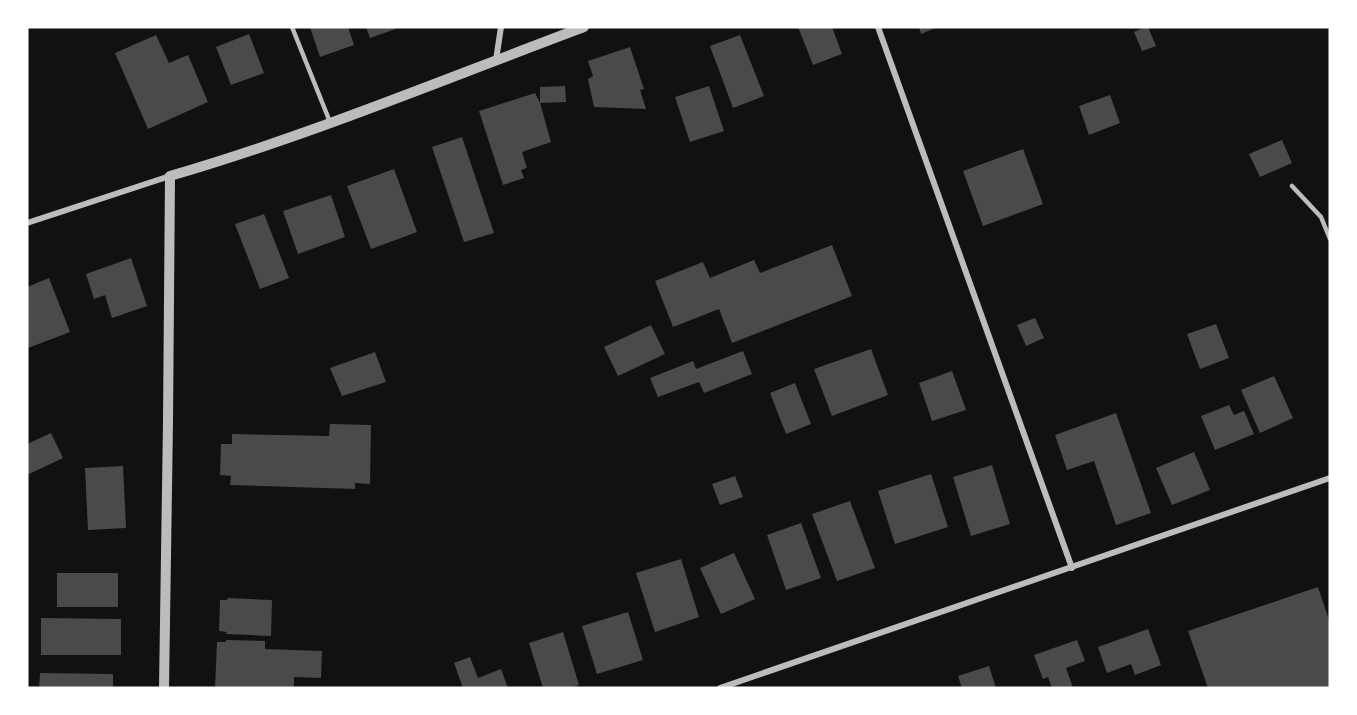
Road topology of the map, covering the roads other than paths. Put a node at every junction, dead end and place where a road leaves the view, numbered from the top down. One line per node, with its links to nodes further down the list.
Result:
1 (292, 27): 6 (lane)
2 (501, 27): 5 (street)
3 (584, 27): 5 (street)
4 (878, 27): 12 (street)
5 (496, 61): 6 (street)
6 (330, 122): 7 (street)
7 (170, 176): 9 (street); 13 (street)
8 (1292, 186): 10 (lane)
9 (27, 223)
10 (1330, 239)
11 (1330, 478): 12 (street)
12 (1072, 568): 14 (street)
13 (164, 688)
14 (720, 688)

